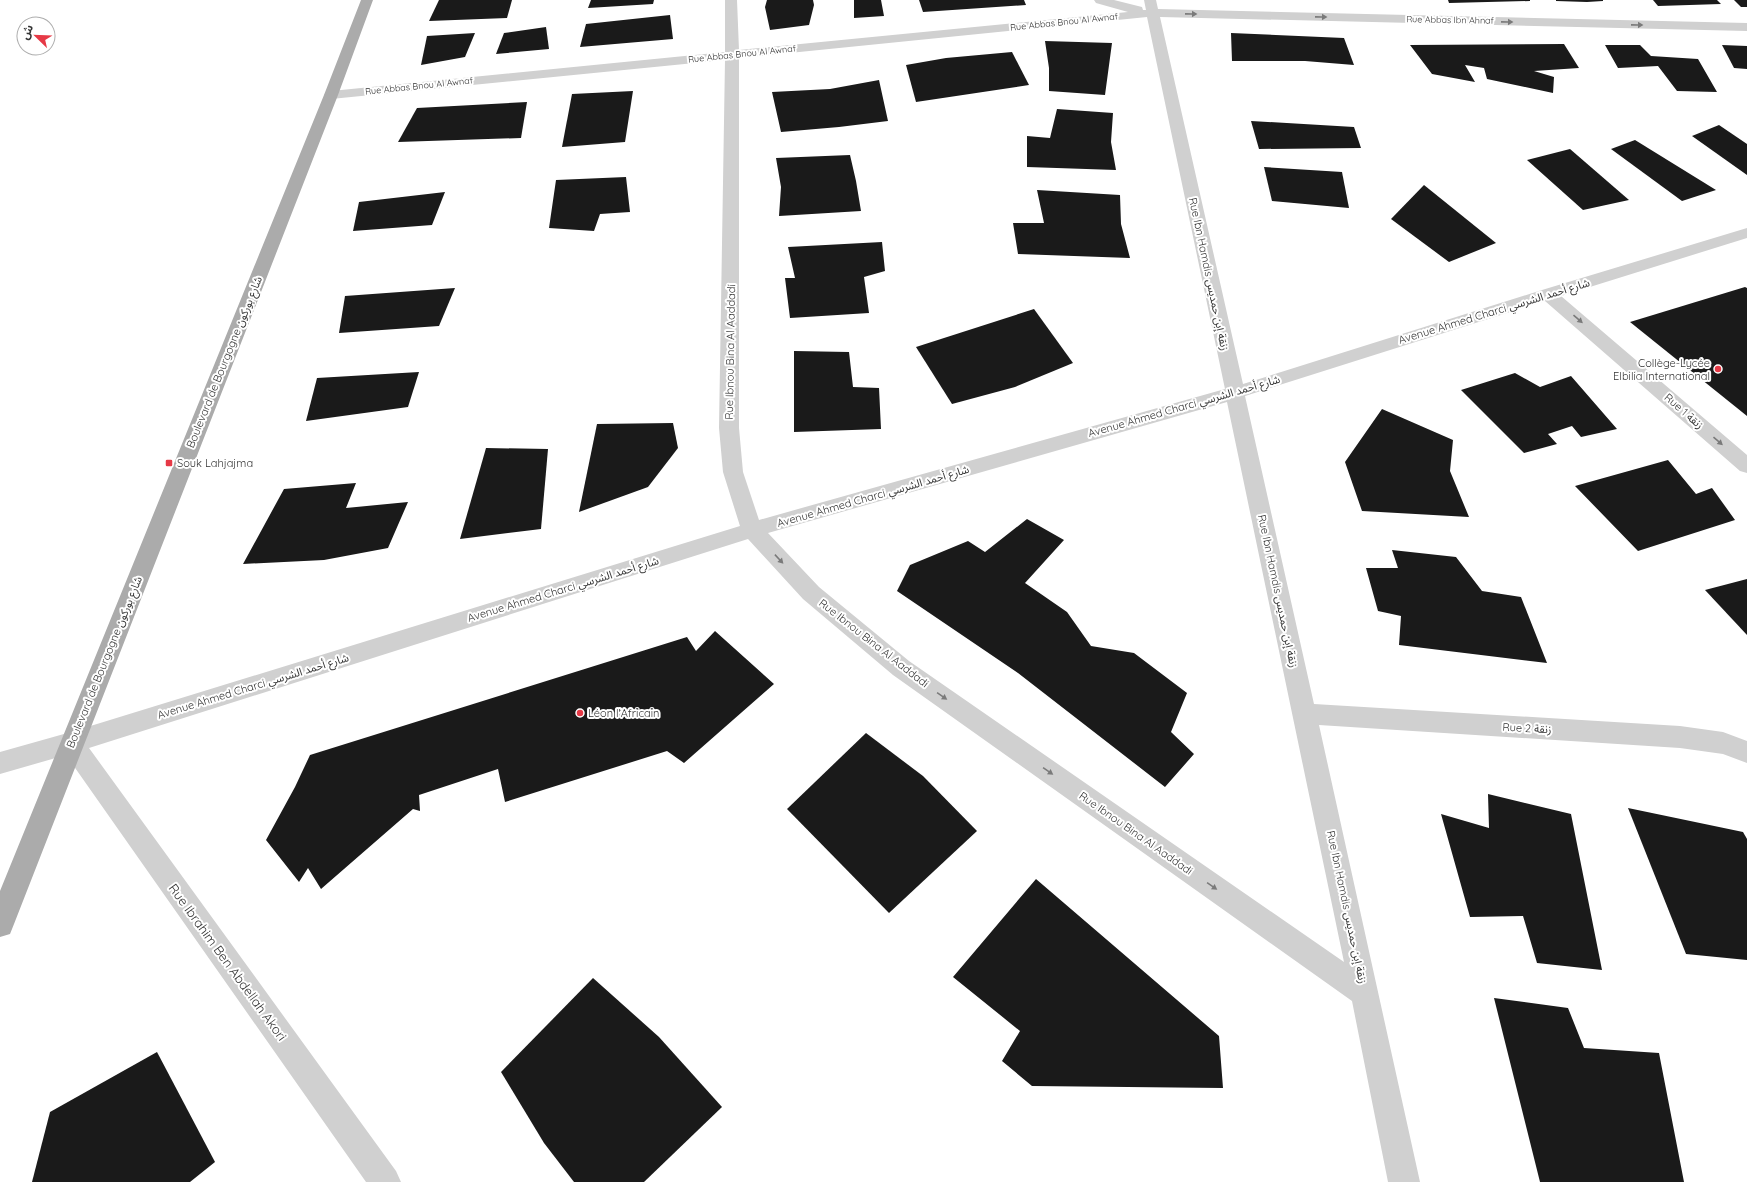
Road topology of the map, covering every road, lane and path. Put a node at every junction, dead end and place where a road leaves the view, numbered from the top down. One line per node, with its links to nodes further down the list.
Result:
1 (367, 0): 7 (main road, Boulevard de Bourgogne شارع بوركون)
2 (731, 0): 6 (street, Rue Ibnou Bina Al Aaddadi)
3 (1100, 0): 4 (street)
4 (1151, 7): 5 (street, Rue Abbas Ibn Ahnaf, one-way to 5); 6 (street, Rue Abbas Bnou Al Awnaf); 10 (street, Rue Ibn Hamdis زنقة إبن حمديس)
5 (1747, 27)
6 (732, 55): 7 (street, Rue Abbas Bnou Al Awnaf); 12 (street, Rue Ibnou Bina Al Aaddadi)
7 (331, 94): 14 (main road, Boulevard de Bourgogne شارع بوركون)
8 (1747, 233): 9 (street, Avenue Ahmed Charci شارع أحمد الشرسي)
9 (1548, 294): 10 (street, Avenue Ahmed Charci شارع أحمد الشرسي); 11 (street, Rue 1 زنقة, one-way to 11)
10 (1235, 392): 12 (street, Avenue Ahmed Charci شارع أحمد الشرسي); 13 (street, Rue Ibn Hamdis زنقة إبن حمديس)
11 (1747, 466)
12 (752, 530): 14 (street, Avenue Ahmed Charci شارع أحمد الشرسي); 18 (street, Rue Ibnou Bina Al Aaddadi, one-way to 18)
13 (1305, 714): 15 (street, Rue 2 زنقة); 18 (street, Rue Ibn Hamdis زنقة إبن حمديس)
14 (71, 743): 16 (street, Avenue Ahmed Charci شارع أحمد الشرسي); 17 (main road, Boulevard de Bourgogne شارع بوركون); 19 (street, Rue Ibrahim Ben Abdellah Akori)
15 (1747, 752)
16 (0, 763)
17 (0, 924)
18 (1365, 993): 20 (street, Rue Ibn Hamdis زنقة إبن حمديس)
19 (385, 1182)
20 (1404, 1182)

